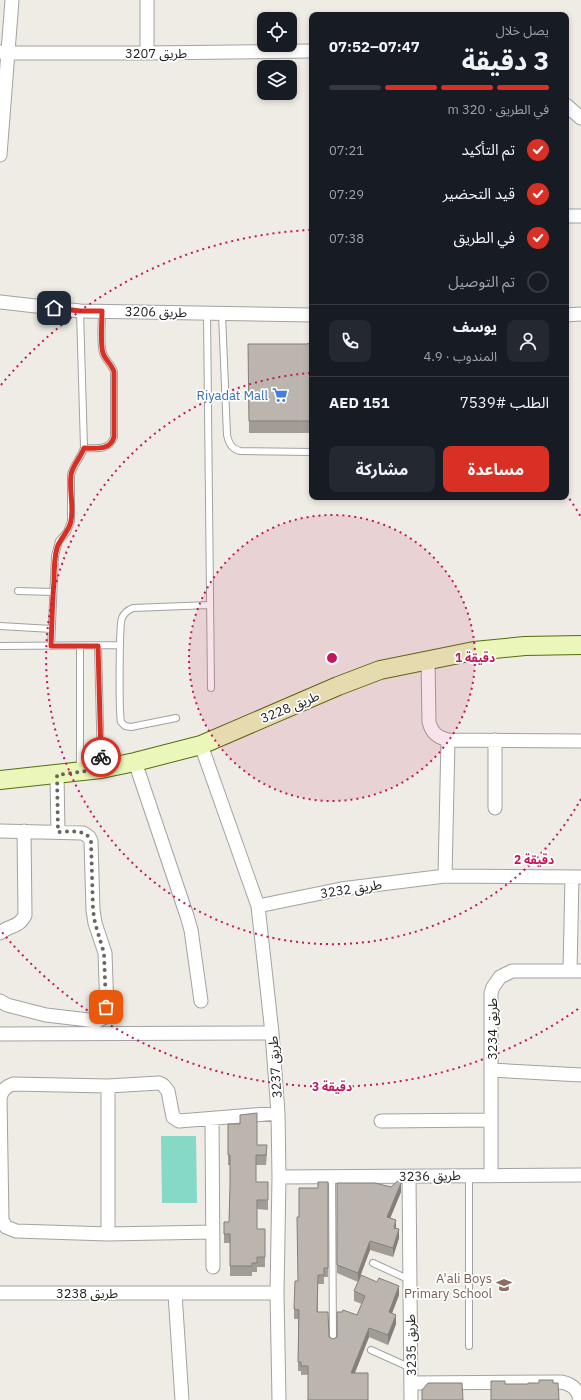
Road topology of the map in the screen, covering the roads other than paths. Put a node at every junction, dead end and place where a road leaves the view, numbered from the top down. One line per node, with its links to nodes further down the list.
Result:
1 (12, 0): 4 (street)
2 (147, 0): 5 (street)
3 (309, 51): 5 (street, طريق 3207)
4 (4, 52): 5 (street, طريق 3207); 8 (street)
5 (147, 54)
6 (569, 108): 7 (street)
7 (581, 118)
8 (0, 155)
9 (569, 216): 10 (street)
10 (581, 216)
11 (0, 302): 12 (street, طريق 3206)
12 (80, 311): 13 (street, طريق 3206); 19 (lane)
13 (102, 311): 14 (street, طريق 3206); 19 (lane)
14 (206, 314): 15 (street, طريق 3206); 23 (lane)
15 (222, 314): 18 (street, طريق 3206); 20 (lane)
16 (569, 314): 17 (street)
17 (581, 314)
18 (309, 315)
19 (84, 448): 22 (lane)
20 (309, 452)
21 (18, 591): 22 (lane)
22 (53, 592): 25 (lane)
23 (210, 605): 26 (lane); 33 (lane)
24 (0, 626): 25 (lane)
25 (52, 629): 29 (lane)
26 (120, 645): 31 (lane); 34 (lane)
27 (581, 645): 32 (street, طريق 3228)
28 (0, 646): 29 (lane)
29 (51, 646): 30 (lane)
30 (80, 646): 31 (lane); 41 (lane)
31 (98, 646): 40 (lane)
32 (428, 660): 35 (street); 38 (street, طريق 3228)
33 (211, 688)
34 (176, 718)
35 (448, 740): 36 (street); 48 (street)
36 (495, 740): 37 (street); 44 (street)
37 (581, 741)
38 (202, 744): 39 (street, طريق 3228); 50 (street, طريق 3237)
39 (135, 762): 40 (street, طريق 3228); 54 (street)
40 (101, 769): 41 (street, طريق 3228)
41 (80, 772): 42 (street, طريق 3228)
42 (57, 775): 43 (street, طريق 3228); 47 (street)
43 (0, 780)
44 (495, 808)
45 (0, 831): 46 (street)
46 (24, 831): 47 (street); 51 (street)
47 (58, 832): 53 (street)
48 (445, 876): 49 (street, طريق 3232); 50 (street, طريق 3232)
49 (577, 877): 52 (street, طريق 3232)
50 (258, 906): 55 (street, طريق 3237)
51 (0, 933)
52 (576, 971): 57 (street, طريق 3234)
53 (0, 1001)
54 (202, 1001)
55 (272, 1032): 56 (street); 60 (street, طريق 3237)
56 (0, 1034)
57 (491, 1070): 58 (street, طريق 3234); 63 (street, طريق 3234)
58 (581, 1076)
59 (108, 1086): 61 (street); 71 (street); 71 (street)
60 (278, 1113): 61 (street); 68 (street, طريق 3237)
61 (212, 1119): 70 (street)
62 (382, 1120): 63 (street)
63 (491, 1120): 67 (street, طريق 3234)
64 (581, 1175): 67 (street, طريق 3236)
65 (409, 1176): 66 (street, طريق 3236); 69 (street, طريق 3236); 74 (street, طريق 3235)
66 (469, 1176): 67 (street, طريق 3236); 79 (lane)
67 (491, 1176)
68 (279, 1177): 69 (street, طريق 3236); 76 (street, طريق 3237)
69 (332, 1177): 78 (lane)
70 (213, 1232): 71 (street); 73 (street)
71 (108, 1234)
72 (373, 1263): 74 (lane)
73 (213, 1267)
74 (410, 1280): 81 (street, طريق 3235)
75 (0, 1293): 77 (street, طريق 3238)
76 (277, 1293): 77 (street, طريق 3238); 85 (street, طريق 3237)
77 (175, 1294): 84 (street)
78 (333, 1344)
79 (469, 1346)
80 (371, 1350): 81 (lane)
81 (411, 1368): 82 (street, طريق 3235)
82 (412, 1383): 83 (street, طريق 3235); 86 (street)
83 (579, 1393)
84 (182, 1400)
85 (279, 1400)
86 (412, 1400)

